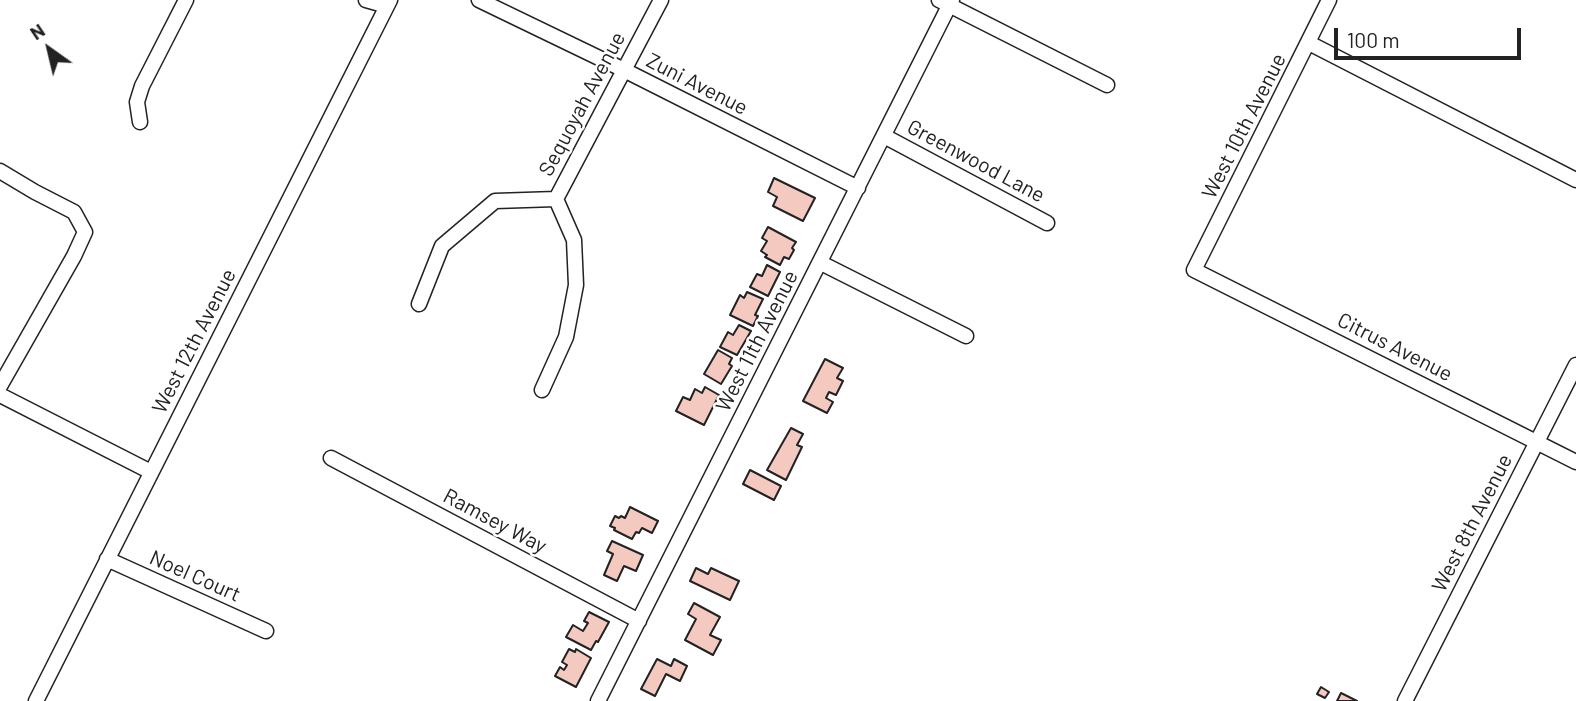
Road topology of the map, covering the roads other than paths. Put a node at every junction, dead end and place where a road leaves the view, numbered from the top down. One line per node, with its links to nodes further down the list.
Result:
1 (186, 0): 11 (street)
2 (366, 0): 7 (street)
3 (478, 0): 9 (street, Zuni Avenue)
4 (661, 0): 9 (street, Sequoyah Avenue)
5 (1329, 0): 8 (street, West 10th Avenue)
6 (947, 2): 10 (street); 12 (street, West 11th Avenue)
7 (388, 3): 29 (street, West 12th Avenue)
8 (1309, 43): 14 (street); 19 (street, West 10th Avenue)
9 (624, 70): 15 (street, Zuni Avenue); 16 (street, Sequoyah Avenue)
10 (1107, 85)
11 (139, 122)
12 (884, 136): 15 (street, West 11th Avenue); 17 (street, Greenwood Lane)
13 (0, 171): 23 (street)
14 (1576, 180)
15 (858, 188): 18 (street, West 11th Avenue)
16 (556, 198): 20 (street); 24 (street, Sequoyah Avenue)
17 (1047, 223)
18 (821, 263): 21 (street); 31 (street, West 11th Avenue)
19 (1195, 270): 26 (street, Citrus Avenue)
20 (419, 304)
21 (966, 336)
22 (1576, 365): 26 (street, West 8th Avenue)
23 (0, 386)
24 (542, 390)
25 (0, 395): 29 (street)
26 (1536, 442): 28 (street, Citrus Avenue); 35 (street, West 8th Avenue)
27 (331, 458): 31 (street, Ramsey Way)
28 (1576, 462)
29 (151, 472): 30 (street, West 12th Avenue)
30 (107, 559): 32 (street, Noel Court); 33 (street, West 12th Avenue)
31 (639, 621): 34 (street, West 11th Avenue)
32 (266, 631)
33 (36, 701)
34 (598, 701)
35 (1405, 701)

